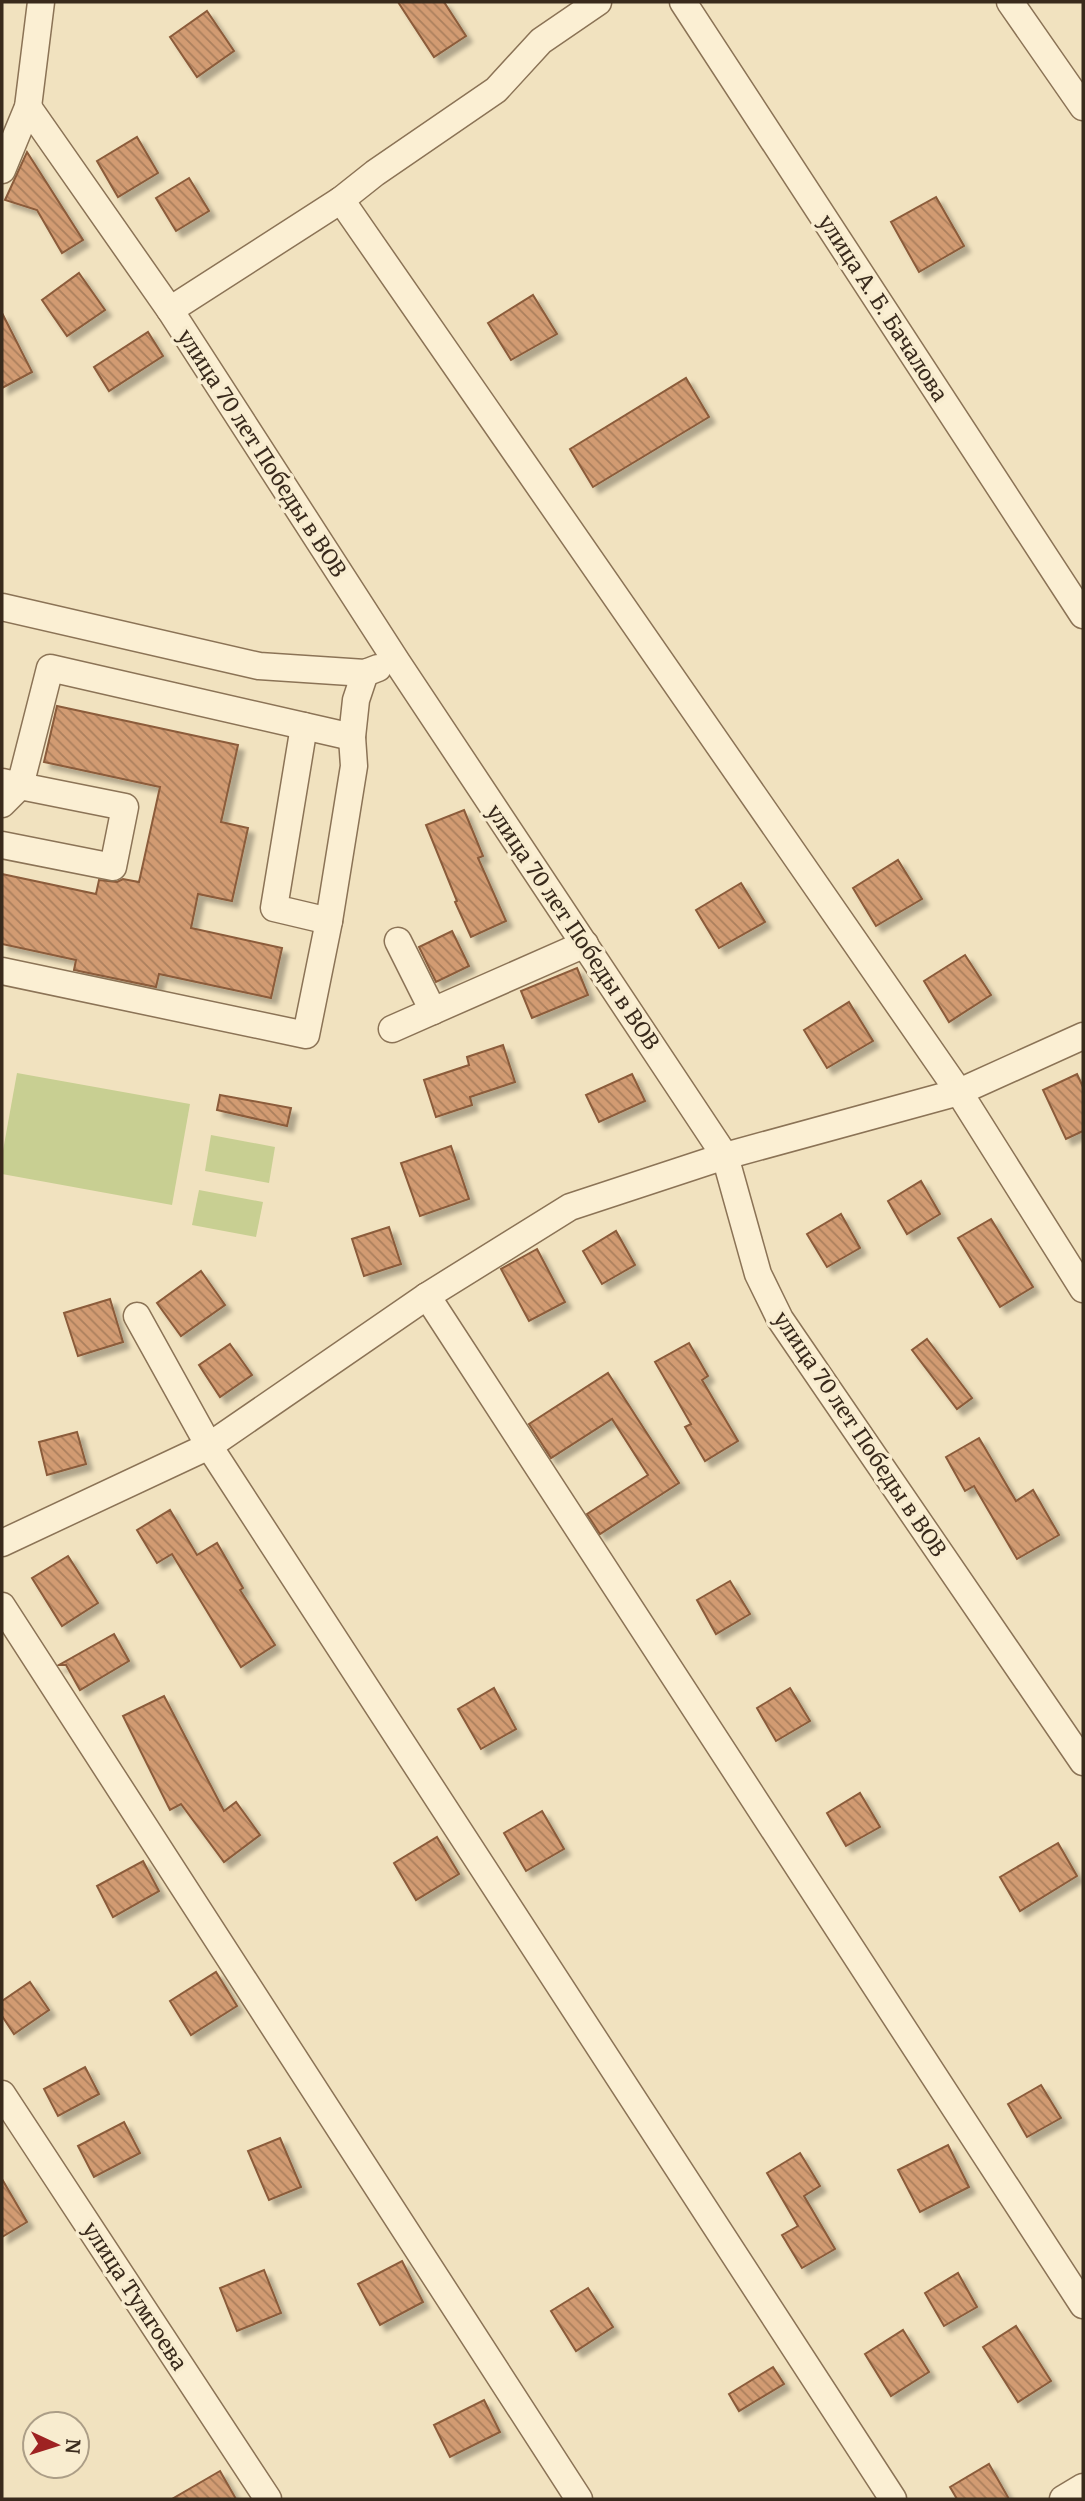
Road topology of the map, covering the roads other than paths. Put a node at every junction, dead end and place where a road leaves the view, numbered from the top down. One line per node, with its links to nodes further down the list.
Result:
1 (41, 2): 5 (street)
2 (598, 2): 8 (street)
3 (683, 2): 11 (street, улица А. Б. Бачалова)
4 (1010, 2): 6 (street)
5 (28, 107): 7 (street); 9 (street, улица 70 лет Победы в ВОВ)
6 (1083, 107)
7 (2, 170)
8 (341, 200): 9 (street); 26 (street)
9 (170, 310): 12 (street, улица 70 лет Победы в ВОВ)
10 (2, 607): 13 (street)
11 (1083, 615)
12 (397, 662): 13 (street); 21 (street, улица 70 лет Победы в ВОВ)
13 (365, 673): 15 (street)
14 (304, 726): 15 (street); 16 (street); 19 (street)
15 (352, 737): 19 (street)
16 (11, 784): 17 (street); 18 (street)
17 (2, 804)
18 (2, 845)
19 (328, 921): 22 (street)
20 (398, 941): 23 (street)
21 (584, 944): 23 (street); 27 (street, улица 70 лет Победы в ВОВ)
22 (2, 971)
23 (433, 1011): 24 (street)
24 (392, 1029)
25 (1083, 1036): 26 (street)
26 (959, 1092): 27 (street); 28 (street)
27 (725, 1156): 29 (street); 34 (street, улица 70 лет Победы в ВОВ)
28 (1083, 1289)
29 (427, 1296): 31 (street); 36 (street)
30 (137, 1316): 31 (street)
31 (209, 1446): 32 (street); 40 (street)
32 (2, 1543)
33 (2, 1606): 39 (street)
34 (1083, 1762)
35 (2, 2094): 38 (street, улица Тумгоева)
36 (1083, 2305)
37 (1083, 2487): 41 (street)
38 (268, 2499)
39 (579, 2499)
40 (893, 2499)
41 (1063, 2499)

